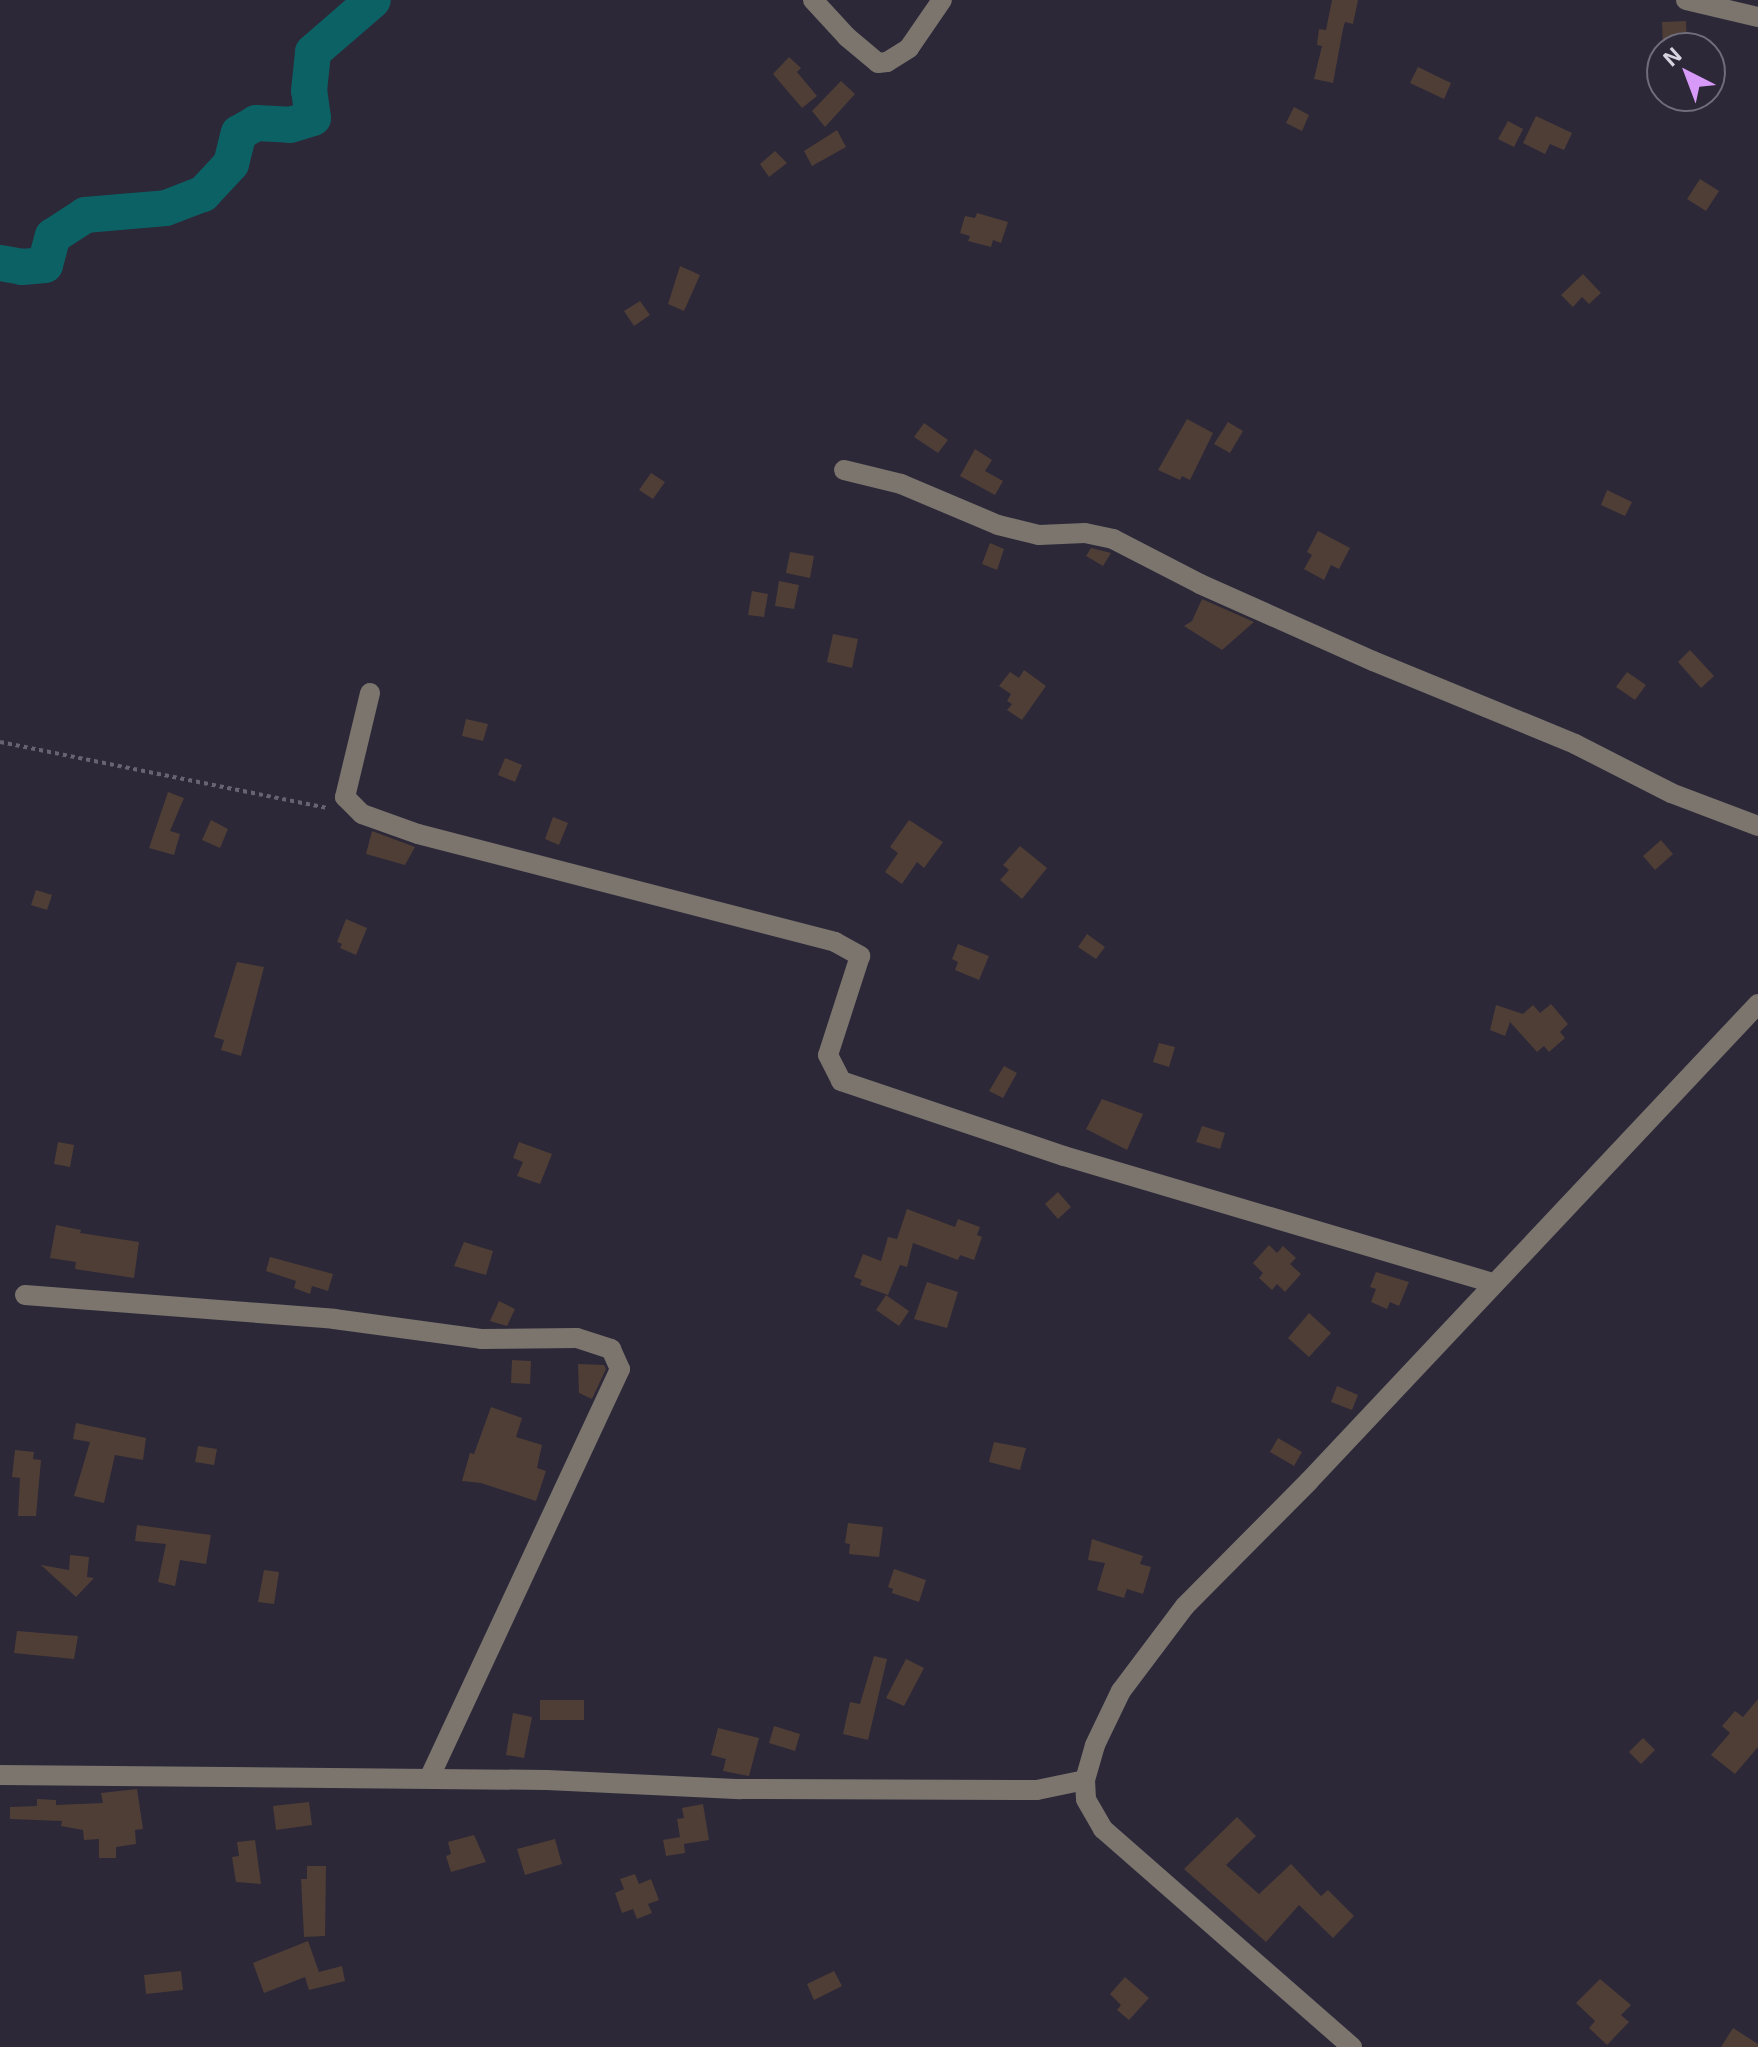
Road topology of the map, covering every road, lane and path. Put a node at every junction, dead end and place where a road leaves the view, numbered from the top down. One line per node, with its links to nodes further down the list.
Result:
1 (813, 0): 2 (street)
2 (942, 0)
3 (1686, 0): 4 (street)
4 (1758, 17)
5 (844, 470): 9 (street)
6 (370, 693): 8 (street)
7 (0, 742): 8 (path)
8 (362, 814): 11 (street)
9 (1758, 826)
10 (1758, 1004): 11 (street)
11 (1494, 1283): 15 (street)
12 (25, 1295): 14 (street)
13 (0, 1775): 14 (street)
14 (429, 1779): 15 (street)
15 (1085, 1780): 16 (street)
16 (1352, 2047)

